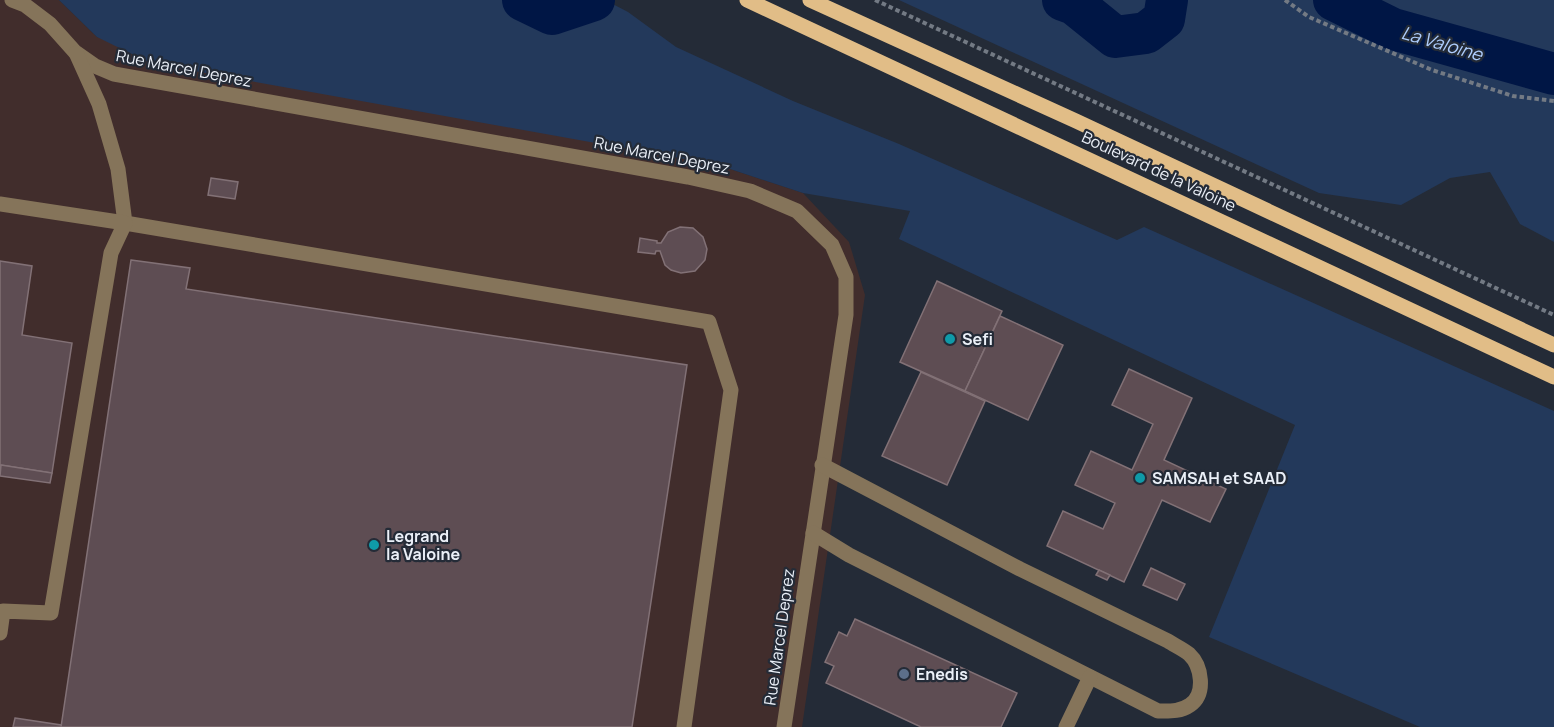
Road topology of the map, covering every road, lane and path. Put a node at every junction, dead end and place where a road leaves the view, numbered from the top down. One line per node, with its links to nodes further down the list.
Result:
1 (12, 0): 6 (street, Rue Marcel Deprez)
2 (747, 0): 12 (main road, Boulevard de la Valoine)
3 (810, 0): 11 (main road, Boulevard de la Valoine)
4 (875, 0): 10 (path)
5 (1286, 0): 7 (path)
6 (75, 52): 9 (street); 13 (street, Rue Marcel Deprez)
7 (1554, 101)
8 (0, 204): 9 (street)
9 (125, 223): 15 (street); 17 (street)
10 (1554, 315)
11 (1554, 345)
12 (1554, 377)
13 (822, 465): 14 (street, Rue Marcel Deprez); 16 (street)
14 (813, 533): 16 (street); 18 (street, Rue Marcel Deprez)
15 (0, 633)
16 (1090, 677): 19 (street)
17 (684, 727)
18 (784, 727)
19 (1066, 727)

